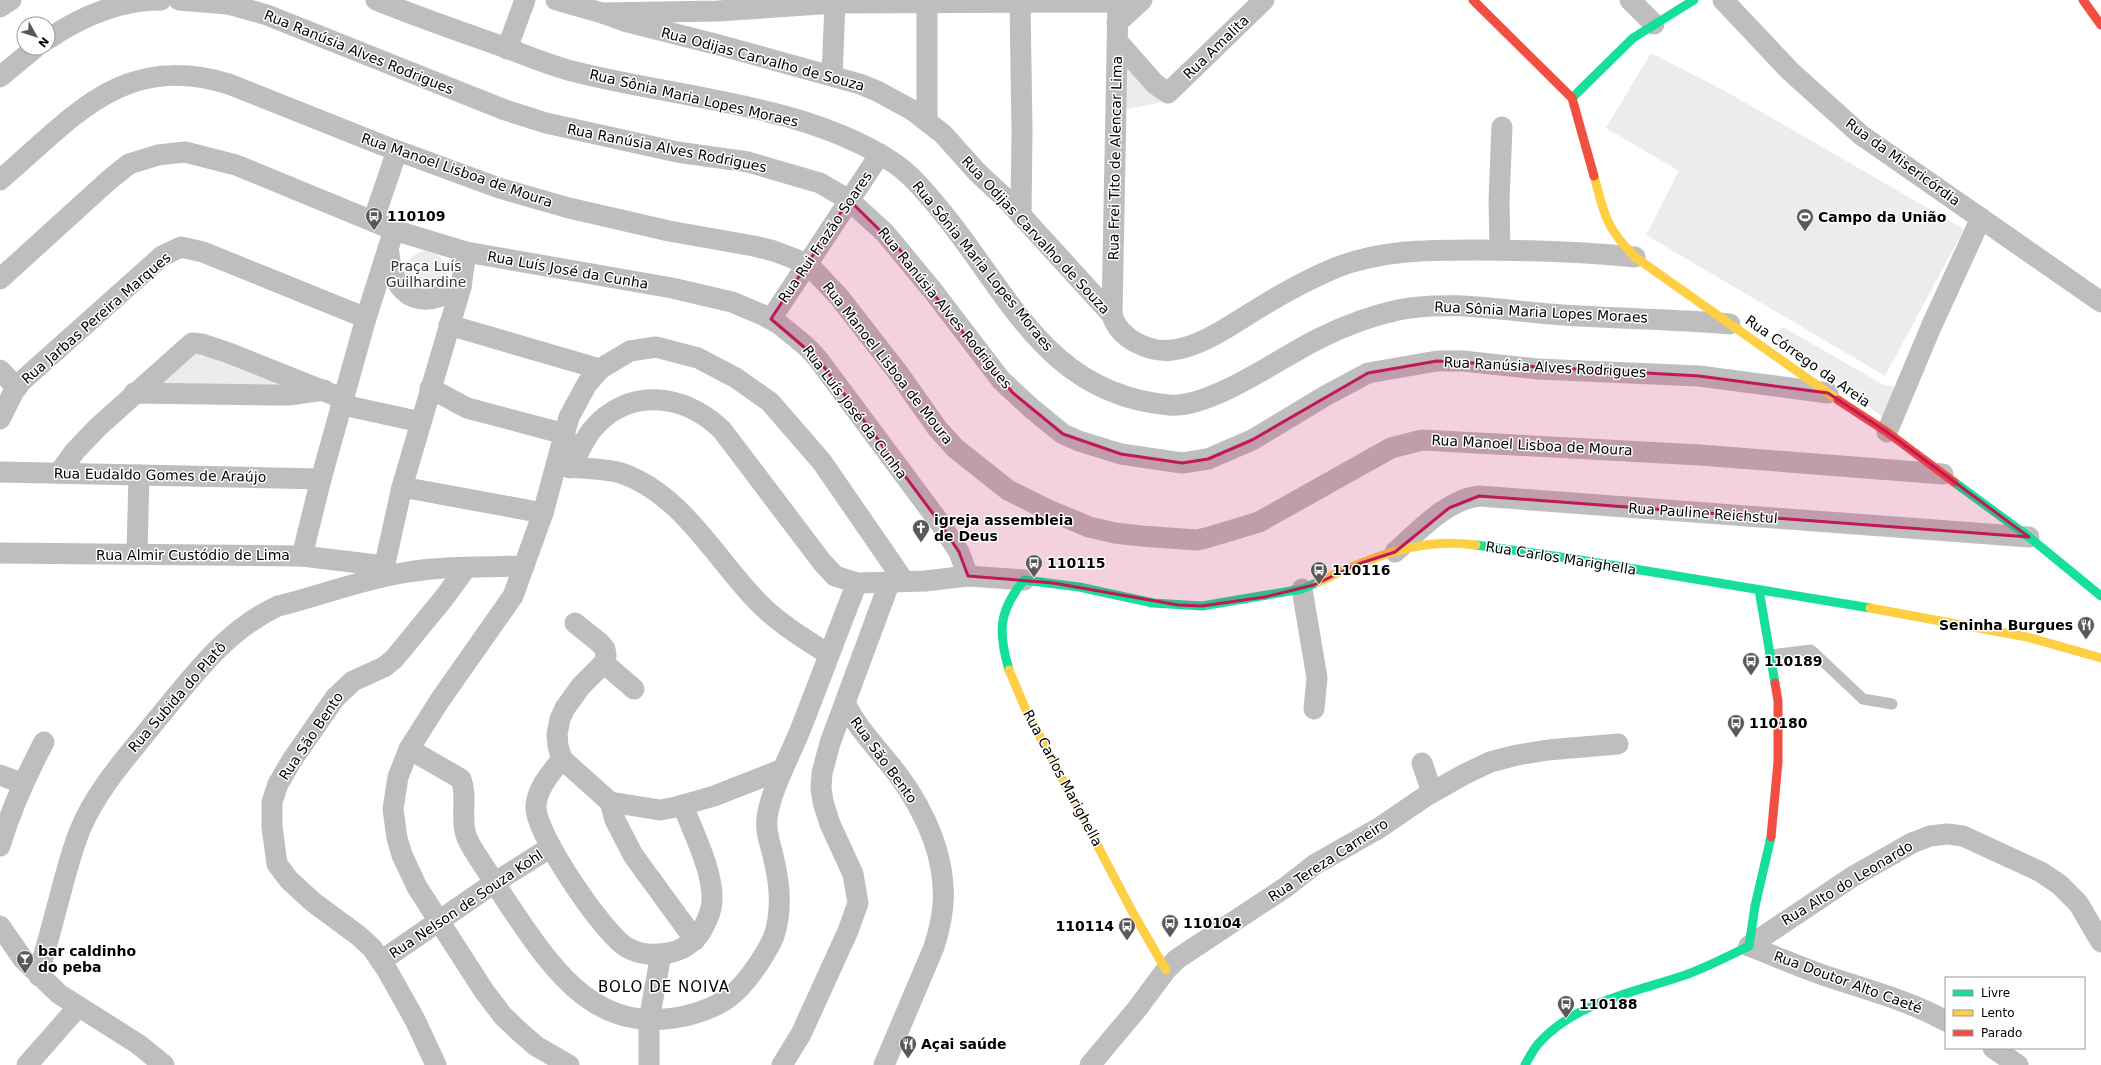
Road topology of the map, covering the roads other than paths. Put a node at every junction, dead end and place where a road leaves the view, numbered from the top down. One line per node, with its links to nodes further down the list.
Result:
1 (10, 0): 18 (street)
2 (161, 0): 24 (street)
3 (179, 0): 36 (street, Rua Ranúsia Alves Rodrigues)
4 (376, 0): 26 (street, Rua Sônia Maria Lopes Moraes)
5 (525, 0): 26 (street)
6 (556, 0): 20 (street)
7 (1142, 0): 23 (street)
8 (1264, 0): 23 (street, Rua Amalita)
9 (1473, 0): 30 (street)
10 (1630, 0): 21 (street)
11 (1694, 0): 21 (street)
12 (1723, 0): 38 (street, Rua da Misericórdia)
13 (2083, 0): 22 (street)
14 (1118, 1): 15 (street); 23 (street, Rua Frei Tito de Alencar Lima)
15 (1020, 2): 17 (street); 37 (street)
16 (835, 3): 17 (street); 19 (street); 28 (street)
17 (927, 3): 31 (street)
18 (0, 7)
19 (718, 11): 20 (street); 25 (street)
20 (602, 13): 25 (street, Rua Odijas Carvalho de Souza)
21 (1654, 24): 30 (street)
22 (2101, 25)
23 (1118, 32): 48 (street, Rua Frei Tito de Alencar Lima)
24 (56, 34)
25 (719, 45): 28 (street, Rua Odijas Carvalho de Souza)
26 (507, 48): 34 (street, Rua Sônia Maria Lopes Moraes)
27 (25, 56): 29 (street)
28 (832, 76): 31 (street, Rua Odijas Carvalho de Souza)
29 (0, 77)
30 (1572, 98): 43 (street, Rua Córrego da Areia)
31 (927, 120): 37 (street, Rua Odijas Carvalho de Souza)
32 (1502, 126): 41 (street)
33 (397, 151): 35 (street, Rua Manoel Lisboa de Moura); 39 (street); 44 (street, Rua Manoel Lisboa de Moura)
34 (880, 154): 36 (street, Rua Rui Frazão Soares); 51 (street, Rua Sônia Maria Lopes Moraes)
35 (0, 180)
36 (849, 200): 44 (street, Rua Rui Frazão Soares); 59 (street, Rua Ranúsia Alves Rodrigues)
37 (1021, 216): 48 (street, Rua Odijas Carvalho de Souza)
38 (1981, 218): 47 (street, Rua da Misericórdia); 63 (street)
39 (373, 221): 40 (street, Rua Luís José da Cunha); 45 (street, Rua Luís José da Cunha)
40 (391, 239): 42 (street, Rua Luís José da Cunha); 46 (street); 49 (street, Rua Almir Custódio de Lima)
41 (1500, 250): 43 (street, Rua Odijas Carvalho de Souza); 48 (street, Rua Odijas Carvalho de Souza)
42 (466, 252): 46 (street); 50 (street, Rua Luís José da Cunha)
43 (1635, 257): 51 (street, Rua Córrego da Areia)
44 (808, 264): 50 (street, Rua Rui Frazão Soares); 68 (street, Rua Manoel Lisboa de Moura)
45 (0, 279)
46 (461, 287): 52 (street)
47 (2101, 302)
48 (1112, 315)
49 (366, 318): 55 (street, Rua Jarbas Pereira Marques); 60 (street, Rua Almir Custódio de Lima)
50 (771, 319): 81 (street, Rua Luís José da Cunha)
51 (1730, 324): 59 (street, Rua Córrego da Areia)
52 (449, 325): 53 (street); 56 (street)
53 (600, 369): 64 (street); 83 (street)
54 (0, 370): 55 (street)
55 (16, 388): 61 (street, Rua Jarbas Pereira Marques)
56 (430, 388): 62 (street); 64 (street)
57 (325, 390): 58 (street); 58 (street); 60 (street)
58 (134, 393): 67 (street)
59 (1828, 393): 63 (street, Rua Córrego da Areia)
60 (344, 402): 62 (street); 70 (street, Rua Almir Custódio de Lima)
61 (0, 419)
62 (420, 422): 71 (street)
63 (1888, 432): 68 (street, Rua Córrego da Areia)
64 (565, 434): 65 (street)
65 (562, 466): 72 (street); 84 (street, Rua Carlos Marighella); 89 (street)
66 (0, 472): 67 (street, Rua Eudaldo Gomes de Araújo)
67 (59, 473): 69 (street, Rua Eudaldo Gomes de Araújo)
68 (1943, 474): 73 (street, Rua Córrego da Areia)
69 (139, 475): 70 (street, Rua Eudaldo Gomes de Araújo); 76 (street)
70 (321, 478): 77 (street, Rua Almir Custódio de Lima)
71 (402, 487): 72 (street); 80 (street)
72 (543, 513): 78 (street)
73 (2029, 537): 74 (street, Rua Pauline Reichstul); 87 (street, Rua Córrego da Areia)
74 (1395, 552): 85 (street, Rua Carlos Marighella); 86 (street, Rua Carlos Marighella)
75 (0, 553): 76 (street, Rua Almir Custódio de Lima)
76 (138, 554): 77 (street, Rua Almir Custódio de Lima)
77 (302, 556): 80 (street)
78 (524, 566): 79 (street, Rua Subida do Platô); 99 (street)
79 (466, 568): 80 (street, Rua Subida do Platô); 119 (street, Rua São Bento)
80 (383, 571): 121 (street, Rua Subida do Platô)
81 (968, 576): 82 (street, Rua Carlos Marighella); 83 (street, Rua Carlos Marighella)
82 (1024, 580): 85 (street, Rua Carlos Marighella); 120 (street, Rua Carlos Marighella)
83 (897, 582): 84 (street, Rua Carlos Marighella); 95 (street)
84 (857, 583): 89 (street)
85 (1302, 589): 96 (street)
86 (1759, 590): 90 (street); 91 (street, Rua Carlos Marighella)
87 (2101, 596)
88 (575, 623): 92 (street)
89 (828, 654): 102 (street)
90 (1770, 655): 94 (lane); 115 (street)
91 (2101, 658)
92 (604, 663): 93 (street); 100 (street)
93 (634, 689)
94 (1892, 704)
95 (846, 705): 131 (street); 132 (street, Rua São Bento)
96 (1314, 709)
97 (44, 742): 104 (street)
98 (1618, 744): 105 (street, Rua Tereza Carneiro)
99 (409, 749): 110 (street); 111 (street)
100 (562, 759): 106 (street); 109 (street)
101 (1422, 762): 105 (street)
102 (783, 769): 107 (street); 123 (street)
103 (0, 775): 104 (street)
104 (22, 783): 108 (street)
105 (1432, 792): 120 (street, Rua Tereza Carneiro)
106 (610, 802): 107 (street); 113 (street)
107 (683, 805): 113 (street)
108 (0, 846)
109 (551, 846): 110 (street, Rua Nelson de Souza Kohl); 117 (street)
110 (494, 883): 111 (street, Rua Nelson de Souza Kohl); 123 (street)
111 (440, 921): 119 (street, Rua Nelson de Souza Kohl); 129 (street)
112 (0, 926): 118 (street)
113 (695, 940): 117 (street)
114 (2101, 942): 115 (street, Rua Alto do Leonardo)
115 (1749, 946): 124 (street, Rua Doutor Alto Caeté); 134 (street)
116 (0, 948): 118 (street)
117 (661, 954): 123 (street)
118 (23, 959): 121 (street)
119 (381, 961): 128 (street, Rua São Bento)
120 (1166, 970): 133 (street, Rua Tereza Carneiro)
121 (39, 976): 122 (street)
122 (78, 1007): 126 (street); 127 (street)
123 (649, 1020): 130 (street)
124 (1945, 1020)
125 (1994, 1049): 135 (street)
126 (27, 1065)
127 (164, 1065)
128 (436, 1065)
129 (569, 1065)
130 (649, 1065)
131 (782, 1065)
132 (884, 1065)
133 (1090, 1065)
134 (1524, 1065)
135 (2018, 1065)

